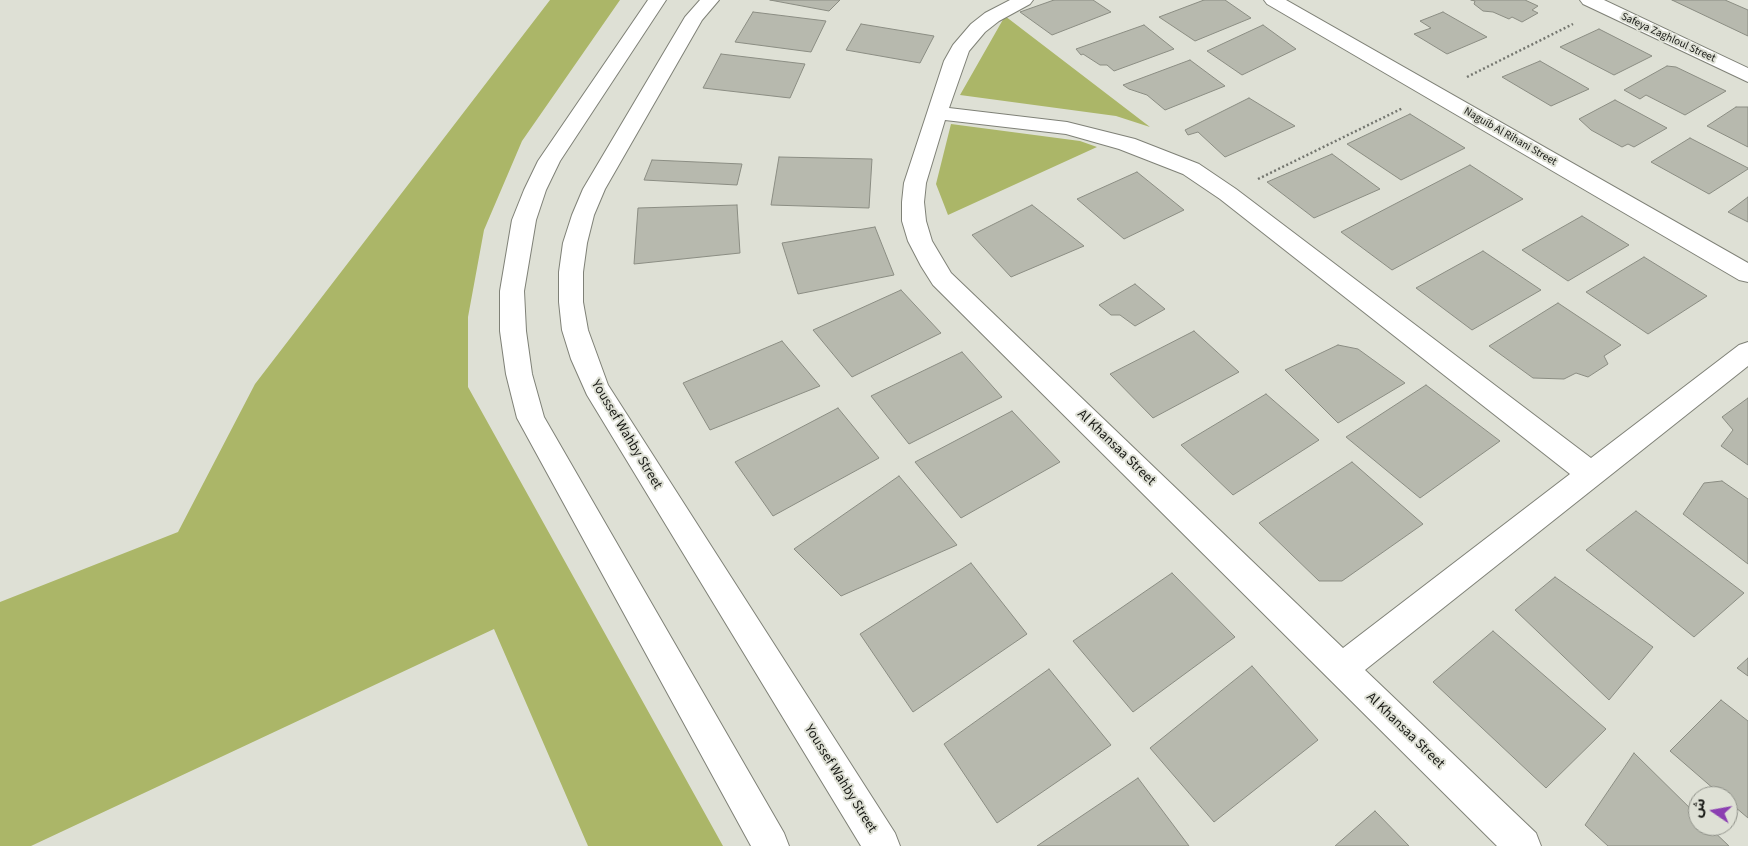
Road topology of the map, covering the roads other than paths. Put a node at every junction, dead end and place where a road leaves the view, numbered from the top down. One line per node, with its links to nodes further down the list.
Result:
1 (656, 0): 12 (street)
2 (710, 0): 13 (street, Youssef Wahby Street)
3 (1024, 0): 7 (street, Al Khansaa Street)
4 (1273, 0): 8 (street, Naguib Al Rihani Street)
5 (1589, 0): 6 (street, Safeya Zaghloul Street)
6 (1748, 76)
7 (937, 113): 10 (street); 11 (street, Al Khansaa Street)
8 (1748, 274)
9 (1748, 352): 10 (street)
10 (1590, 474): 11 (street)
11 (1342, 669): 14 (street, Al Khansaa Street)
12 (771, 846)
13 (882, 846)
14 (1523, 846)

